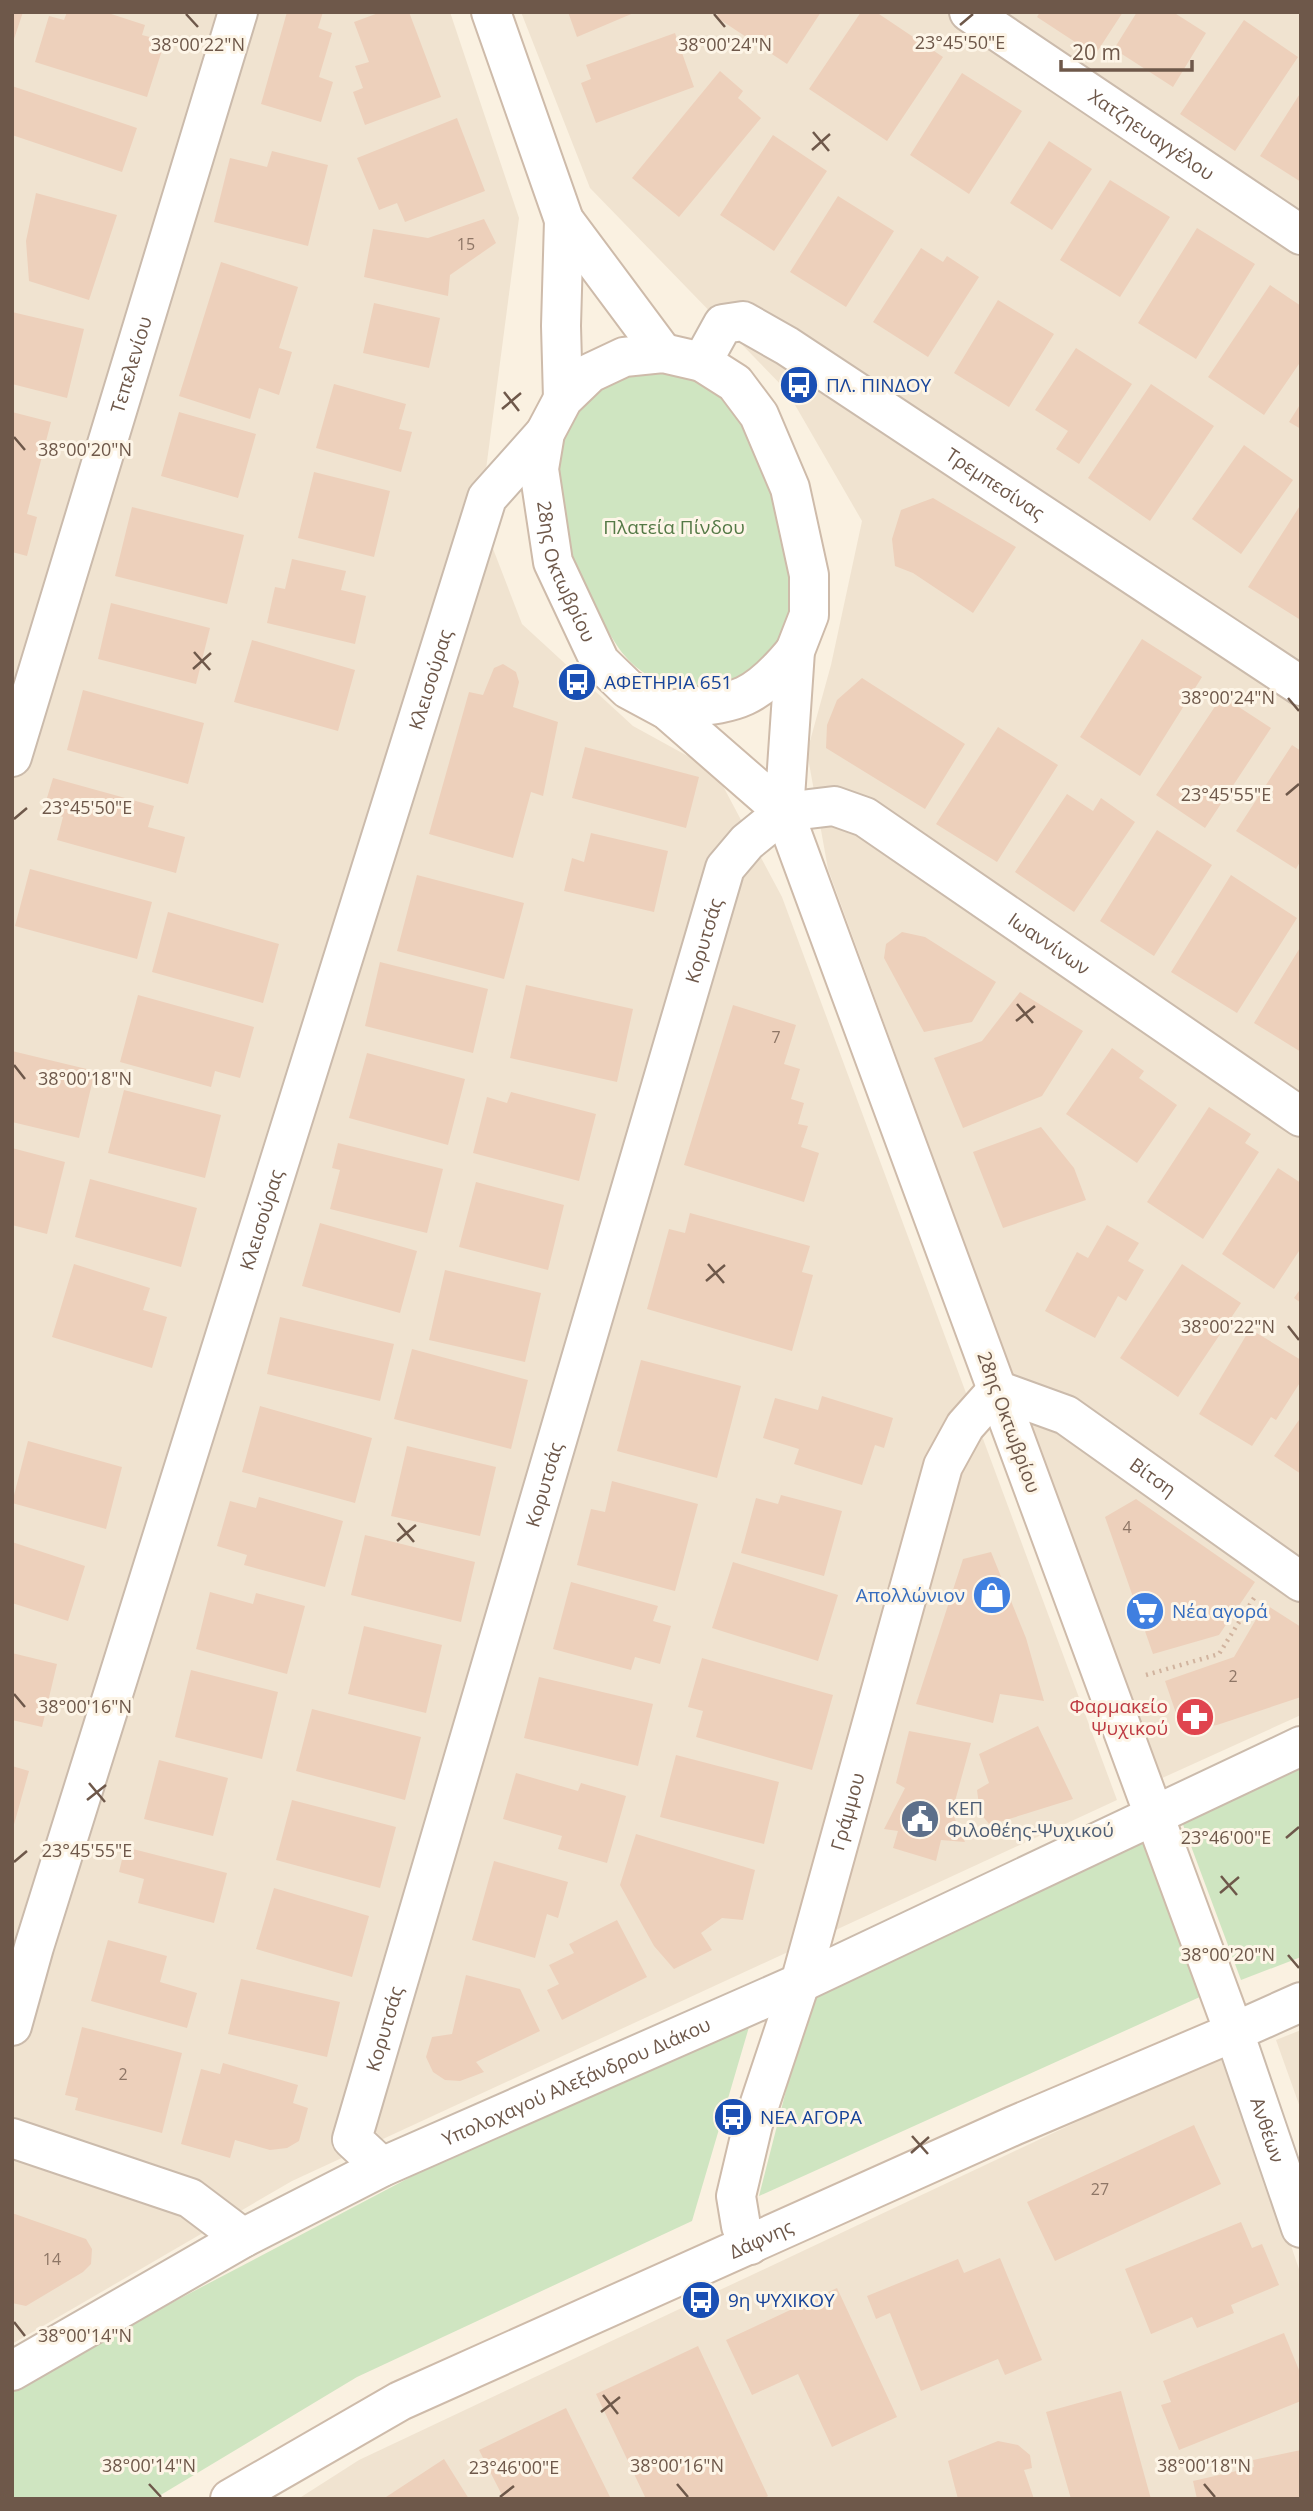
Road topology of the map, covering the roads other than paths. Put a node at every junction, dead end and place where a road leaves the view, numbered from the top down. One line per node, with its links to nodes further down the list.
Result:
1 (239, 12): 13 (street, Τεπελενίου)
2 (491, 12): 4 (street, 28ης Οκτωβρίου)
3 (970, 12): 5 (street, Χατζηευαγγέλου)
4 (564, 220): 6 (street, 28ης Οκτωβρίου); 8 (street, 28ης Οκτωβρίου)
5 (1301, 235)
6 (663, 353): 7 (street, 28ης Οκτωβρίου); 8 (street, 28ης Οκτωβρίου)
7 (702, 362): 10 (street, 28ης Οκτωβρίου); 11 (street, Τρεμπεσίνας)
8 (563, 399): 9 (street, 28ης Οκτωβρίου)
9 (545, 433): 12 (street, 28ης Οκτωβρίου); 20 (street, Κλεισούρας)
10 (795, 652): 12 (street, 28ης Οκτωβρίου); 14 (street, 28ης Οκτωβρίου)
11 (1301, 686)
12 (667, 710): 14 (street, 28ης Οκτωβρίου)
13 (12, 757)
14 (783, 812): 15 (street, Ιωαννίνων); 16 (street, 28ης Οκτωβρίου); 26 (street, Κορυτσάς)
15 (1301, 1117)
16 (997, 1390): 17 (street, Βίτση); 19 (street, 28ης Οκτωβρίου); 21 (street, Γράμμου)
17 (1301, 1582)
18 (1301, 1746): 19 (street, Υπολοχαγού Αλεξάνδρου Διάκου)
19 (1152, 1813): 21 (street, Υπολοχαγού Αλεξάνδρου Διάκου); 24 (street, 28ης Οκτωβρίου)
20 (23, 1942): 23 (street, Κλεισούρας)
21 (800, 1983): 26 (street, Υπολοχαγού Αλεξάνδρου Διάκου); 29 (street, Γράμμου)
22 (1301, 2002): 24 (street, Δάφνης)
23 (12, 2026)
24 (1234, 2032): 27 (street, Ανθέων); 29 (street, Δάφνης)
25 (12, 2138): 28 (street)
26 (382, 2167): 28 (street, Υπολοχαγού Αλεξάνδρου Διάκου)
27 (1301, 2228)
28 (243, 2238): 30 (street, Υπολοχαγού Αλεξάνδρου Διάκου)
29 (750, 2245): 31 (street, Δάφνης)
30 (12, 2371)
31 (230, 2499)

